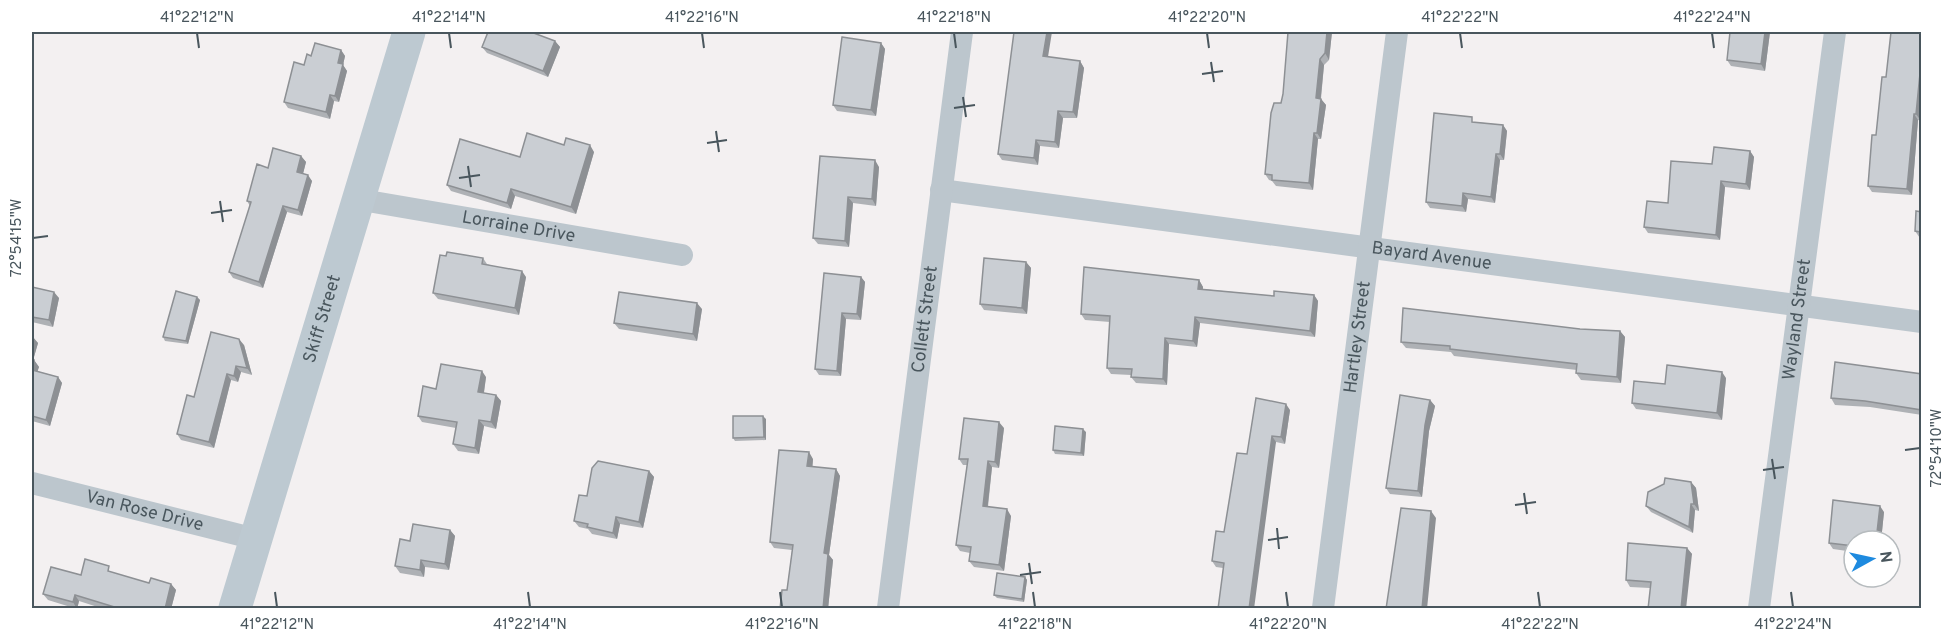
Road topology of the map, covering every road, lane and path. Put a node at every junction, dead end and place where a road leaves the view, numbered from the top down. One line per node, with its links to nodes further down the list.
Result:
1 (409, 32): 6 (main road, Skiff Street)
2 (962, 32): 5 (street, Collett Street)
3 (1397, 32): 7 (street, Hartley Street)
4 (1834, 32): 9 (street, Wayland Street)
5 (941, 190): 7 (street, Bayard Avenue); 14 (street, Collett Street)
6 (356, 200): 8 (street, Lorraine Drive); 12 (main road, Skiff Street)
7 (1371, 246): 9 (street, Bayard Avenue); 15 (street, Hartley Street)
8 (682, 255)
9 (1801, 306): 10 (street, Bayard Avenue); 16 (street, Wayland Street)
10 (1922, 322)
11 (32, 483): 12 (street, Van Rose Drive)
12 (256, 539): 13 (main road, Skiff Street)
13 (235, 609)
14 (888, 609)
15 (1323, 609)
16 (1760, 609)

